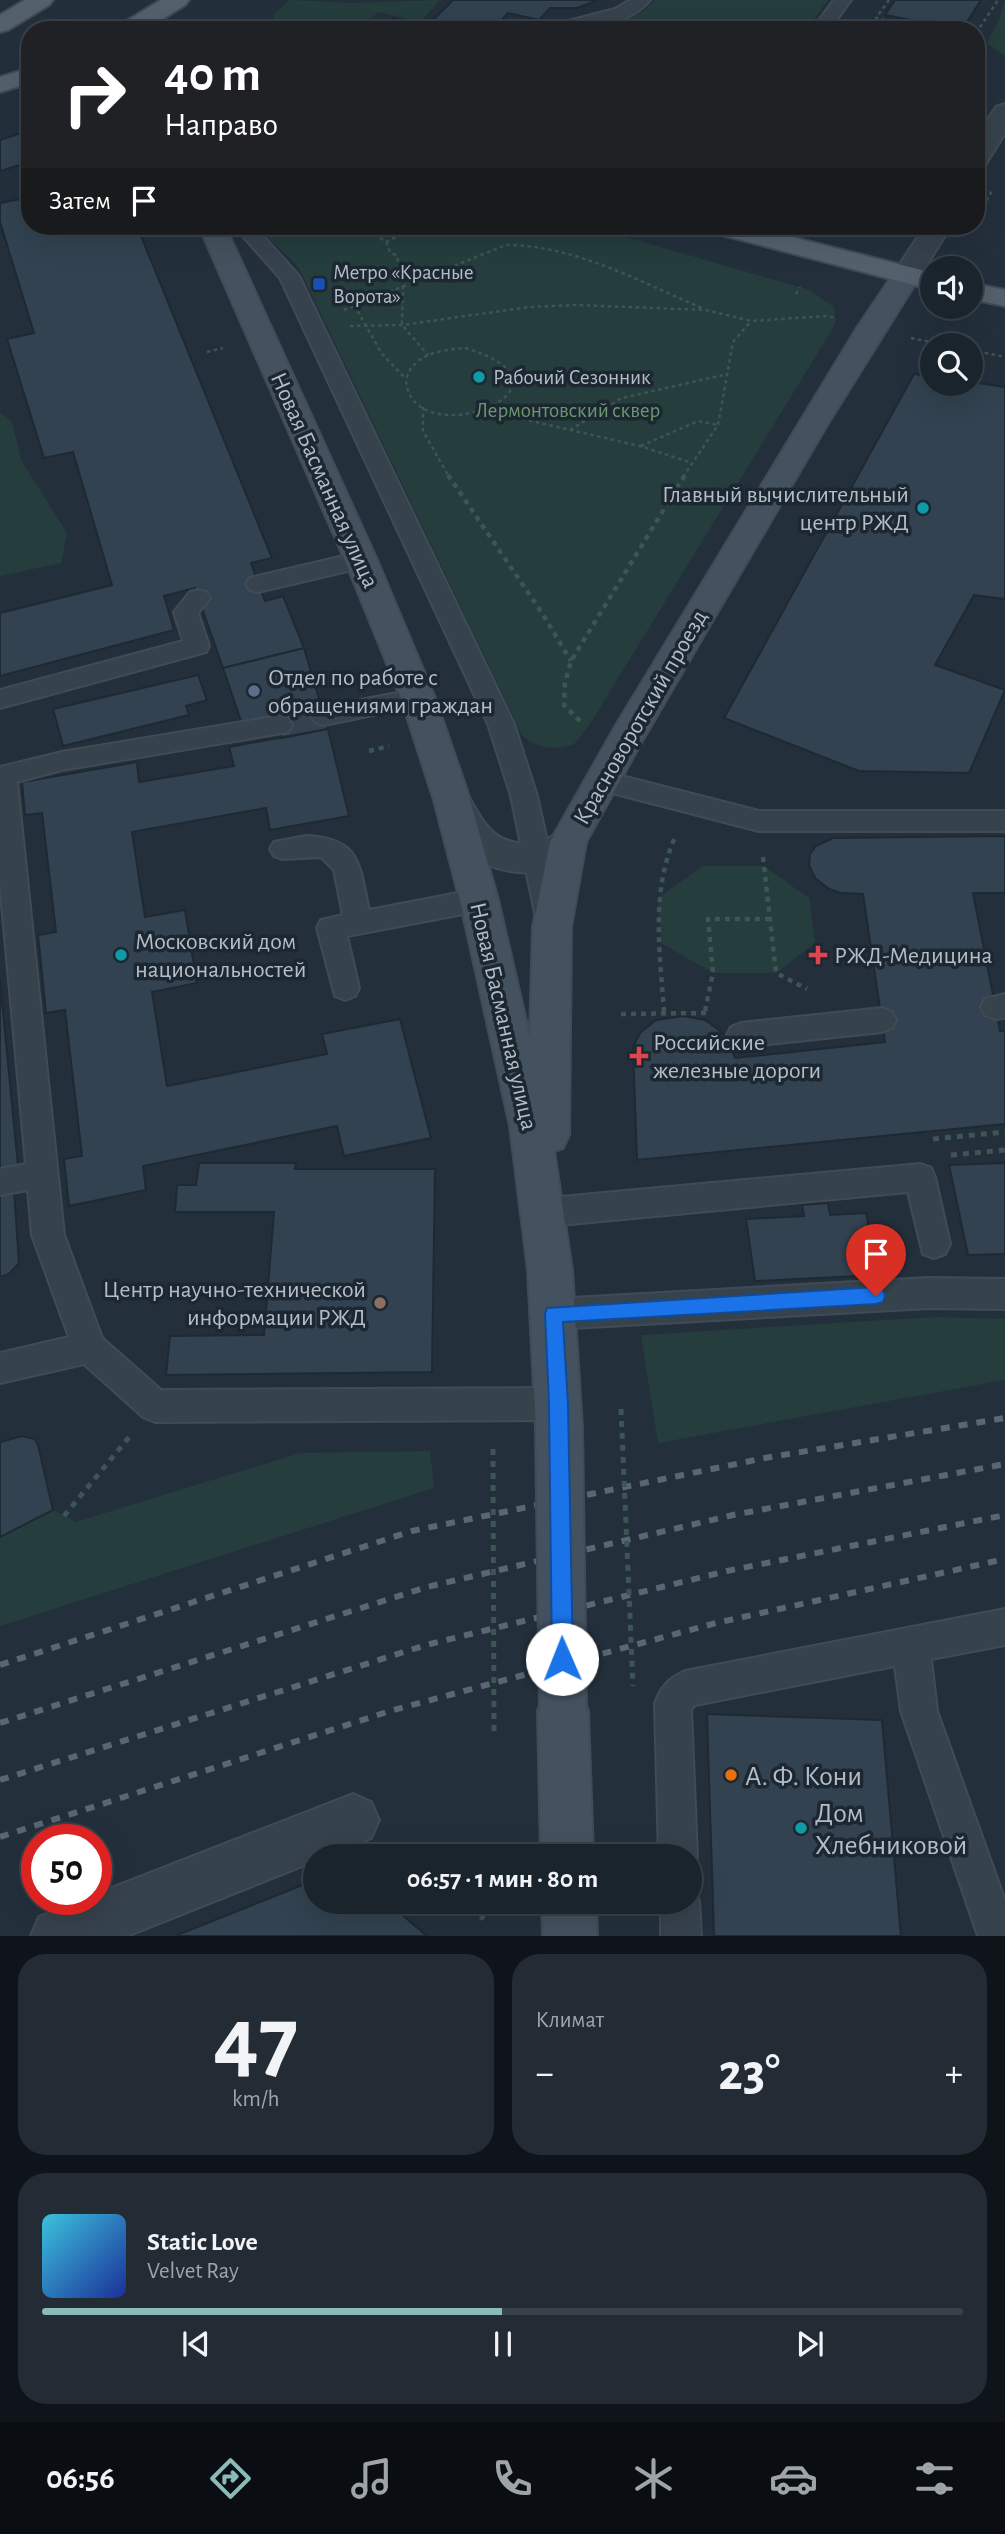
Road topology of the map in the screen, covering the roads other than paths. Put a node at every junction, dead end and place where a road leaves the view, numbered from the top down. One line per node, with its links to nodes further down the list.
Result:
1 (41, 0): 8 (main road)
2 (177, 0): 5 (main road)
3 (642, 0): 6 (lane)
4 (843, 0): 7 (lane)
5 (147, 21)
6 (590, 21)
7 (827, 21)
8 (0, 25)
9 (21, 79): 11 (main road)
10 (21, 82): 11 (main road)
11 (0, 87)
12 (1005, 112): 13 (street)
13 (985, 145)
14 (216, 235): 22 (main road, Новая Басманная улица)
15 (252, 235): 34 (lane)
16 (753, 235): 19 (main road)
17 (935, 235): 18 (street, Красноворотский проезд)
18 (928, 256)
19 (920, 279): 30 (main road, Красноворотский проезд)
20 (983, 293): 21 (main road)
21 (1005, 298)
22 (361, 560): 23 (lane); 25 (main road, Новая Басманная улица)
23 (258, 584)
24 (198, 598): 26 (lane)
25 (418, 698): 27 (lane); 31 (main road, Новая Басманная улица)
26 (0, 699)
27 (324, 716)
28 (279, 724): 29 (lane)
29 (2, 771): 37 (lane)
30 (602, 780): 32 (lane); 34 (main road, Красноворотский проезд)
31 (452, 800): 34 (street); 35 (main road, Новая Басманная улица)
32 (1005, 821)
33 (283, 849): 36 (lane)
34 (553, 849): 43 (main road, Красноворотский проезд)
35 (479, 900): 36 (lane); 45 (main road, Новая Басманная улица)
36 (358, 922): 38 (lane)
37 (9, 931): 41 (lane)
38 (345, 988)
39 (876, 1021): 40 (lane)
40 (740, 1035)
41 (42, 1174): 42 (lane); 48 (lane)
42 (0, 1182)
43 (549, 1212): 44 (lane); 45 (main road, Красноворотский проезд)
44 (934, 1244)
45 (550, 1270): 47 (main road, Новая Басманная улица)
46 (1005, 1294): 47 (lane)
47 (554, 1314): 50 (main road, Новая Басманная улица)
48 (89, 1348): 49 (lane); 50 (lane)
49 (0, 1368)
50 (559, 1416): 54 (main road, Новая Басманная улица, bridge)
51 (1005, 1627): 52 (lane)
52 (911, 1646): 55 (lane); 61 (lane)
53 (352, 1820): 58 (street)
54 (567, 1844)
55 (678, 1844)
56 (569, 1914): 59 (main road)
57 (680, 1914): 60 (lane)
58 (58, 1936)
59 (570, 1936)
60 (681, 1936)
61 (998, 1936)

